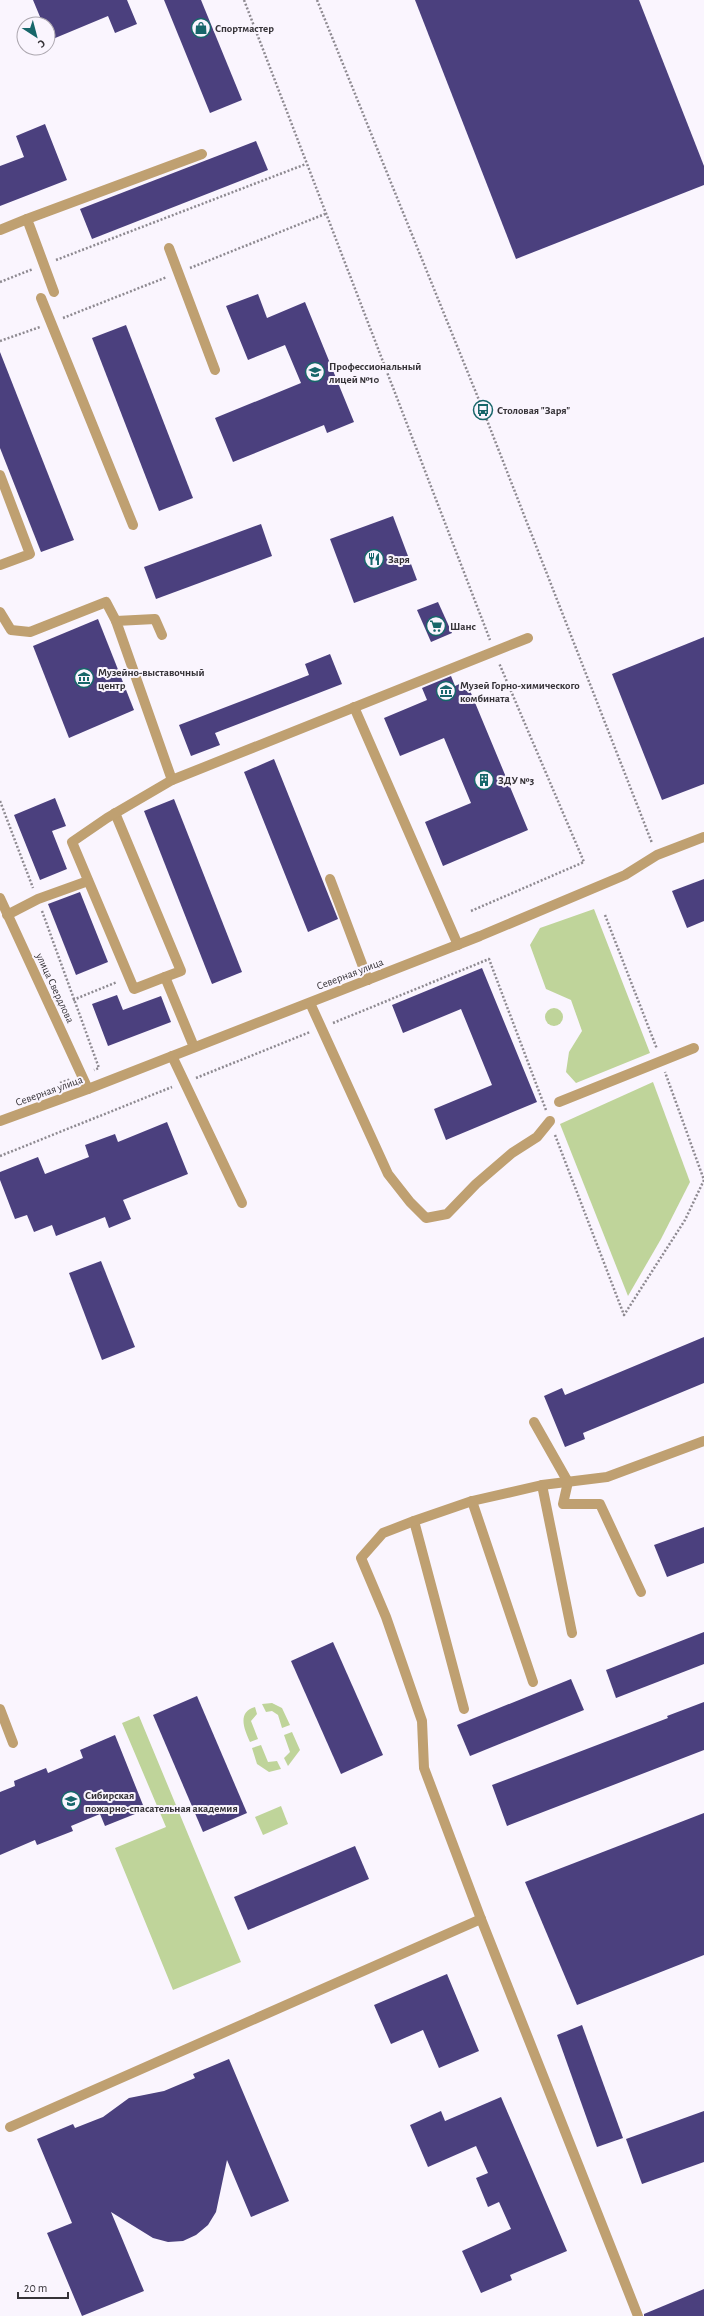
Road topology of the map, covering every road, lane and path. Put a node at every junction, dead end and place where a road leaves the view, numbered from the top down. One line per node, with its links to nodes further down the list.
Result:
1 (244, 0): 4 (path)
2 (317, 0): 29 (path)
3 (202, 154): 6 (street)
4 (306, 164): 5 (path); 9 (path)
5 (325, 214): 10 (path); 24 (path)
6 (27, 219): 7 (street); 9 (street)
7 (0, 230)
8 (169, 248): 10 (street)
9 (44, 265): 11 (path); 12 (street)
10 (178, 272): 14 (path); 16 (street)
11 (0, 282)
12 (54, 292)
13 (41, 298): 14 (street)
14 (51, 323): 15 (path); 18 (street)
15 (0, 341)
16 (215, 370)
17 (0, 476): 19 (street)
18 (132, 525)
19 (0, 565)
20 (0, 612): 21 (street)
21 (116, 621): 22 (street); 26 (street)
22 (162, 635)
23 (528, 638): 24 (street)
24 (494, 651): 25 (street); 33 (path)
25 (354, 707): 26 (street); 36 (street)
26 (172, 780): 27 (street)
27 (115, 813): 31 (street); 38 (street)
28 (704, 837): 29 (street, Северная улица)
29 (657, 855): 36 (street, Северная улица)
30 (330, 880): 40 (street)
31 (88, 881): 34 (street); 38 (street)
32 (0, 898): 34 (street, улица Свердлова)
33 (471, 912)
34 (6, 915): 48 (street, улица Свердлова)
35 (605, 915): 46 (path)
36 (458, 945): 40 (street, Северная улица)
37 (489, 959): 50 (path)
38 (164, 977): 43 (street)
39 (121, 980): 41 (path)
40 (368, 980): 42 (street, Северная улица)
41 (73, 1000)
42 (310, 1003): 43 (street, Северная улица); 50 (street)
43 (194, 1047): 45 (street, Северная улица)
44 (694, 1048): 46 (street)
45 (172, 1056): 48 (street, Северная улица); 53 (street)
46 (661, 1061): 49 (street); 50 (path)
47 (176, 1086): 52 (path)
48 (88, 1089): 51 (street, Северная улица)
49 (559, 1102)
50 (550, 1121)
51 (0, 1122)
52 (0, 1156)
53 (242, 1203)
54 (534, 1422): 56 (street)
55 (704, 1441): 56 (street)
56 (568, 1482): 57 (street); 60 (street)
57 (542, 1485): 58 (street); 61 (street)
58 (472, 1501): 59 (street); 62 (street)
59 (414, 1521): 64 (street); 66 (street)
60 (640, 1592)
61 (572, 1632)
62 (533, 1682)
63 (0, 1709): 65 (street)
64 (464, 1709)
65 (13, 1743)
66 (481, 1919): 67 (street); 68 (street)
67 (10, 2127)
68 (638, 2316)

